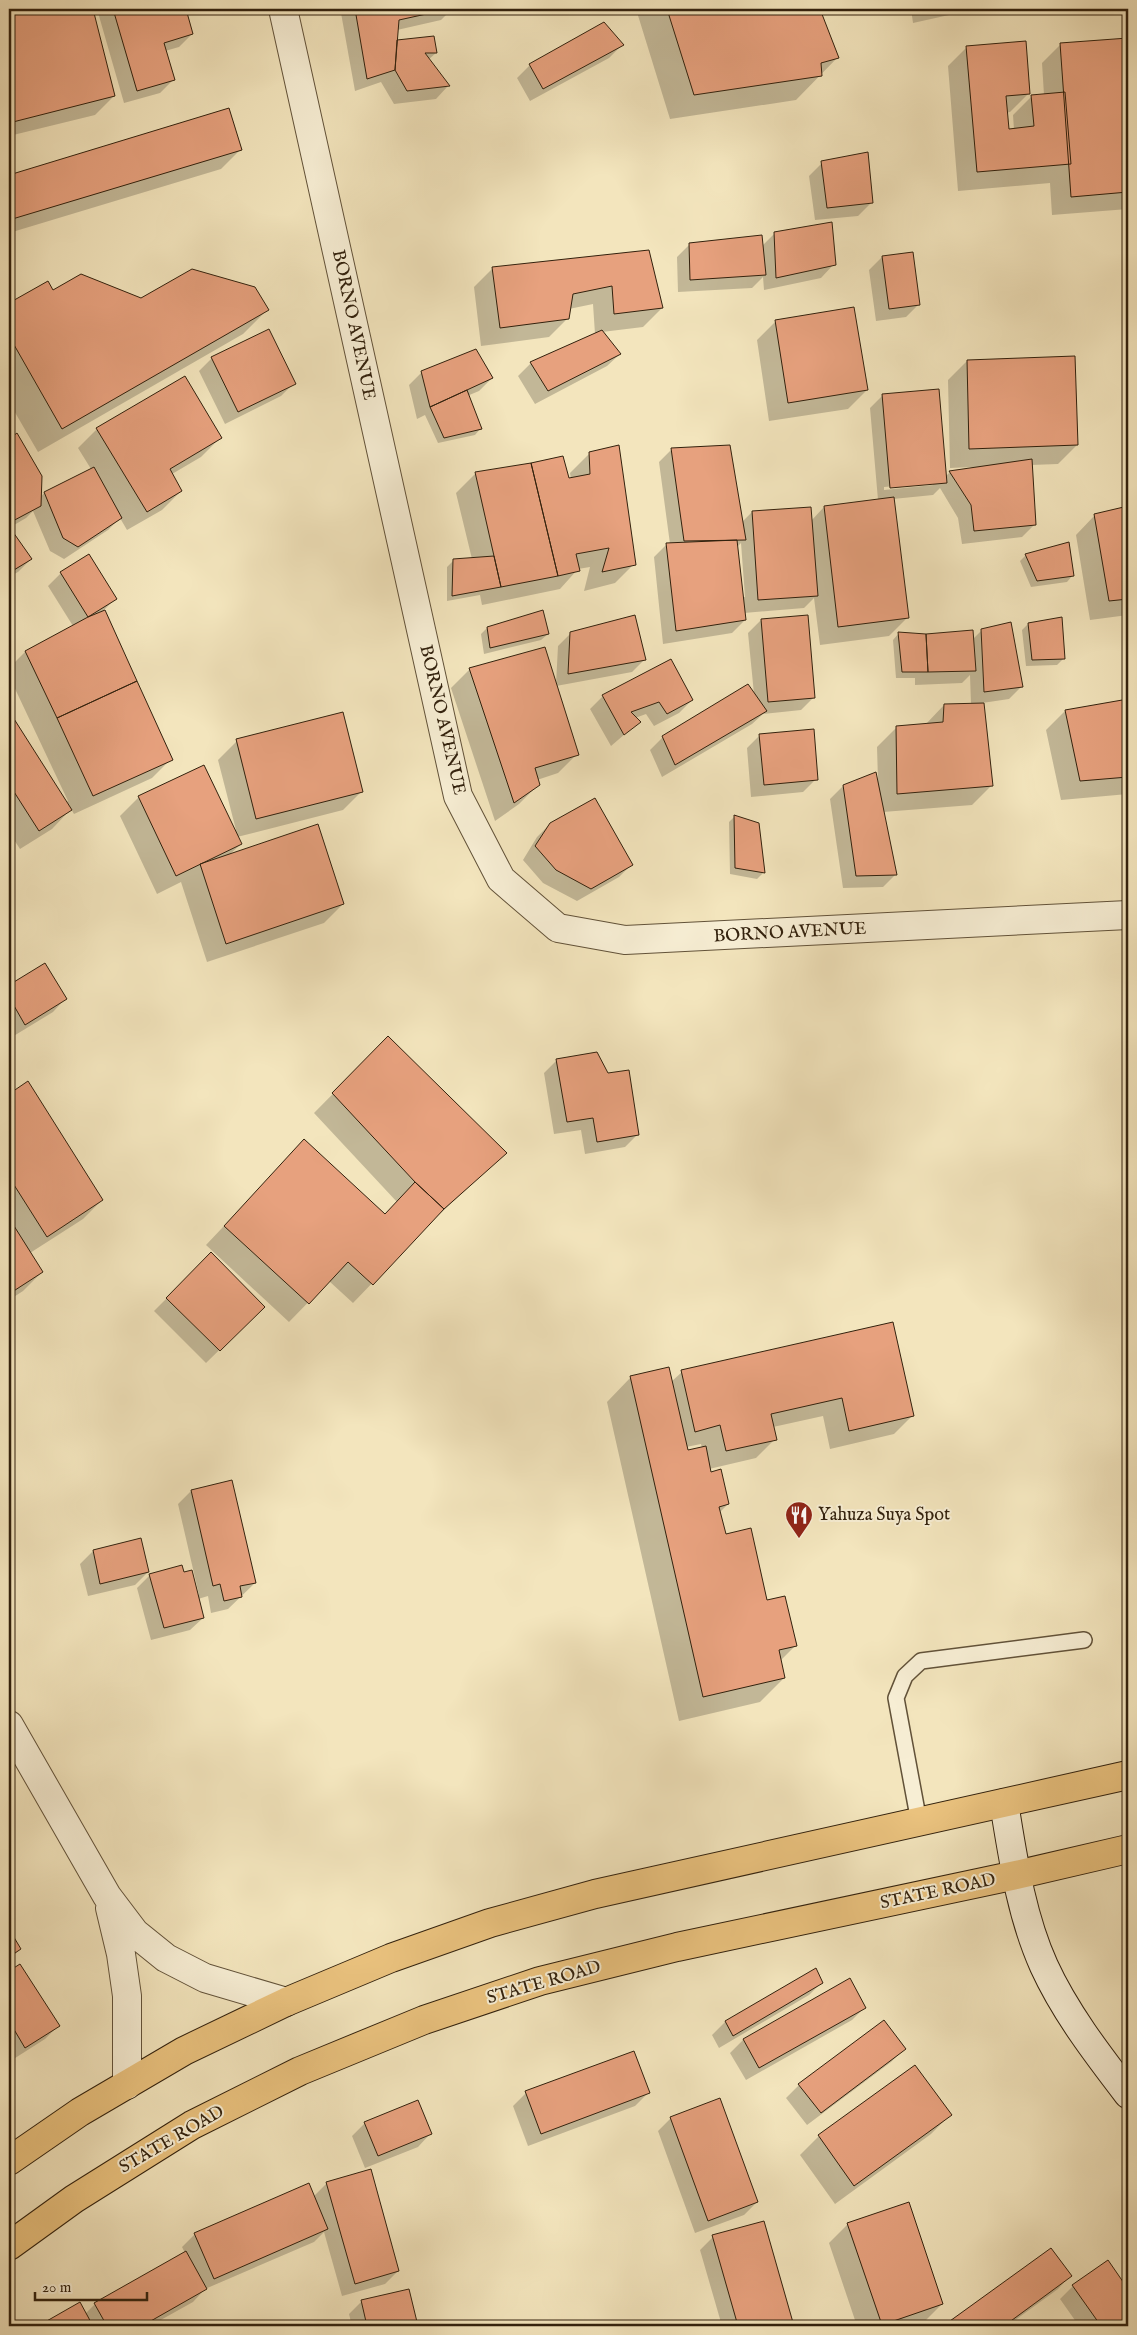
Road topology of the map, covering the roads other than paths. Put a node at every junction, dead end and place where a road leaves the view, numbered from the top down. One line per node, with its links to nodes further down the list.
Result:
1 (283, 9): 2 (street, BORNO AVENUE)
2 (1128, 915)
3 (1084, 1640): 7 (lane)
4 (9, 1725): 10 (street)
5 (1128, 1775): 6 (main road)
6 (1004, 1803): 7 (main road); 9 (street)
7 (919, 1822): 11 (main road)
8 (1128, 1849): 9 (main road, STATE ROAD)
9 (1016, 1875): 13 (street); 15 (main road, STATE ROAD)
10 (107, 1896): 11 (street); 12 (street)
11 (286, 2002): 12 (main road)
12 (127, 2085): 14 (main road)
13 (1128, 2094)
14 (9, 2161)
15 (9, 2246)

